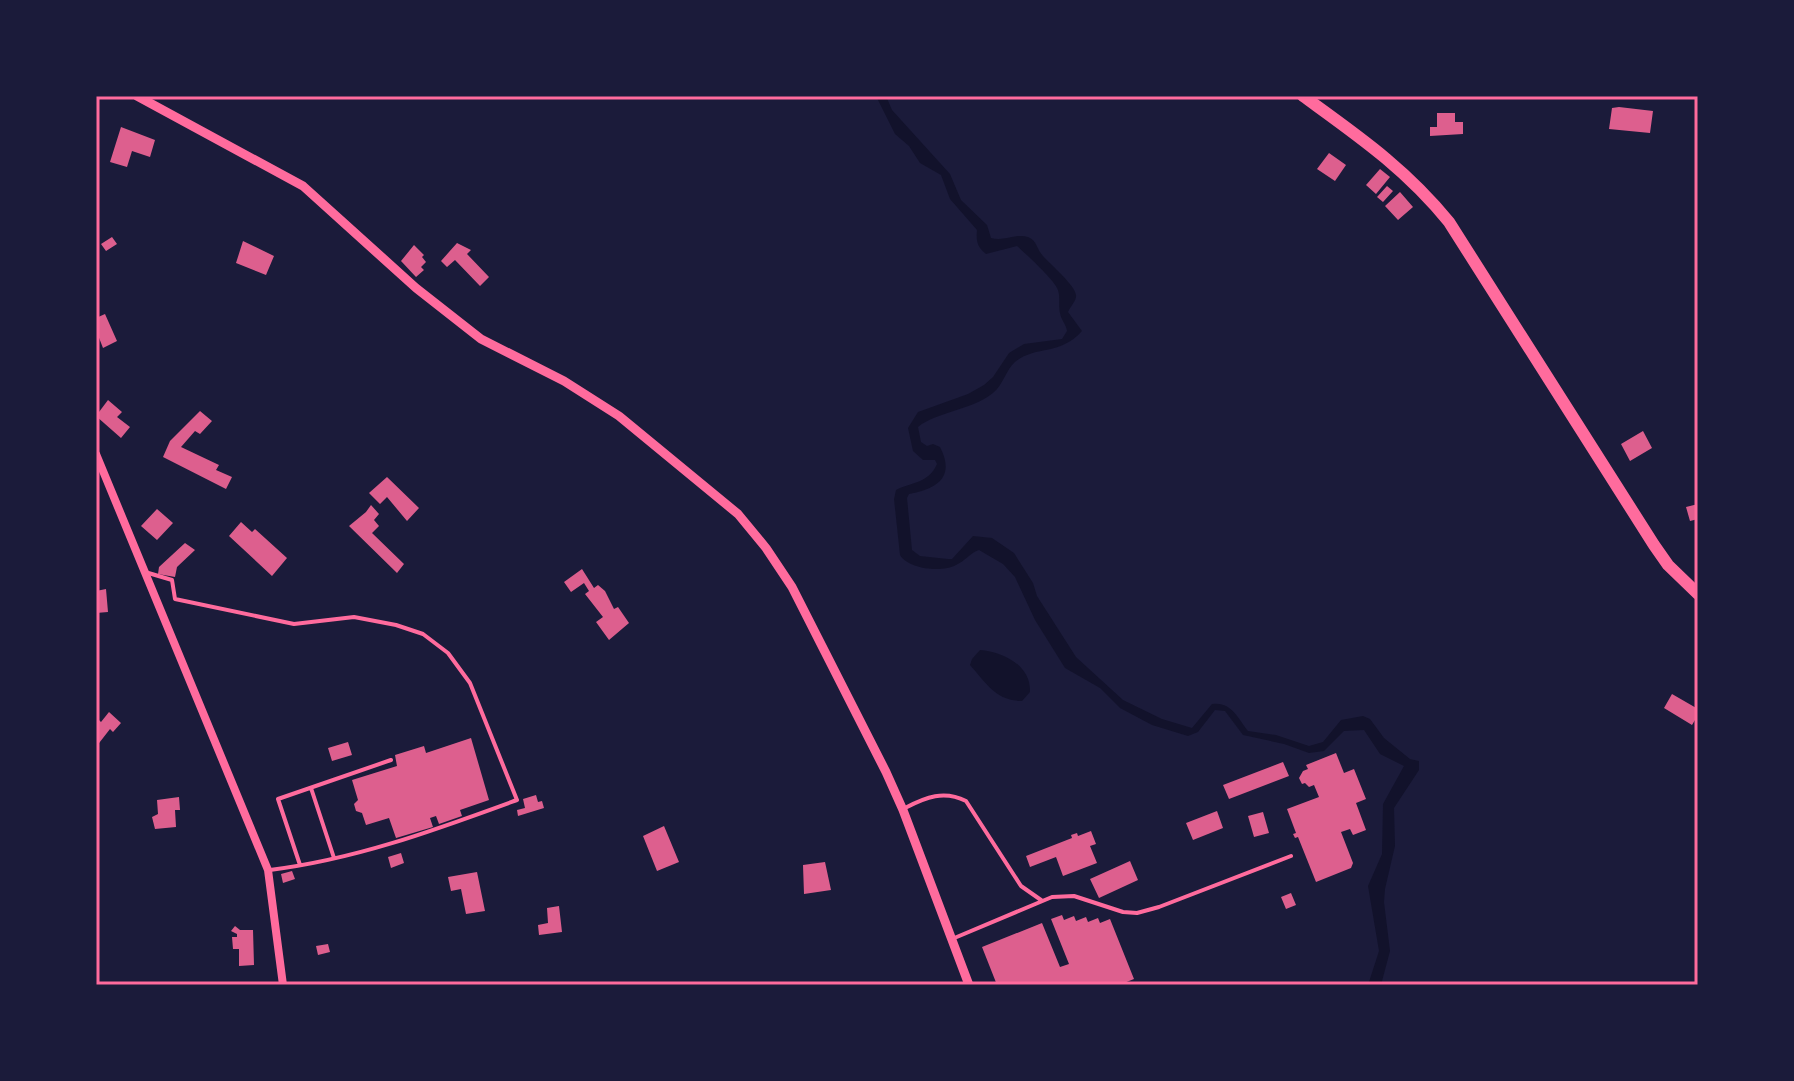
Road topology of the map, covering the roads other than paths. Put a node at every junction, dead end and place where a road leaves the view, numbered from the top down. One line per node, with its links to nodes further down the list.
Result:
1 (137, 96): 8 (street)
2 (1303, 96): 5 (main road)
3 (96, 454): 4 (street)
4 (145, 572): 10 (lane); 12 (street)
5 (1698, 594)
6 (391, 760): 7 (lane)
7 (311, 788): 10 (lane); 11 (lane)
8 (903, 810): 13 (lane); 14 (street)
9 (1291, 856): 13 (lane)
10 (334, 858): 11 (lane)
11 (300, 865): 12 (lane)
12 (268, 870): 15 (street)
13 (1041, 901): 14 (lane)
14 (952, 939): 16 (street)
15 (283, 985)
16 (969, 985)

